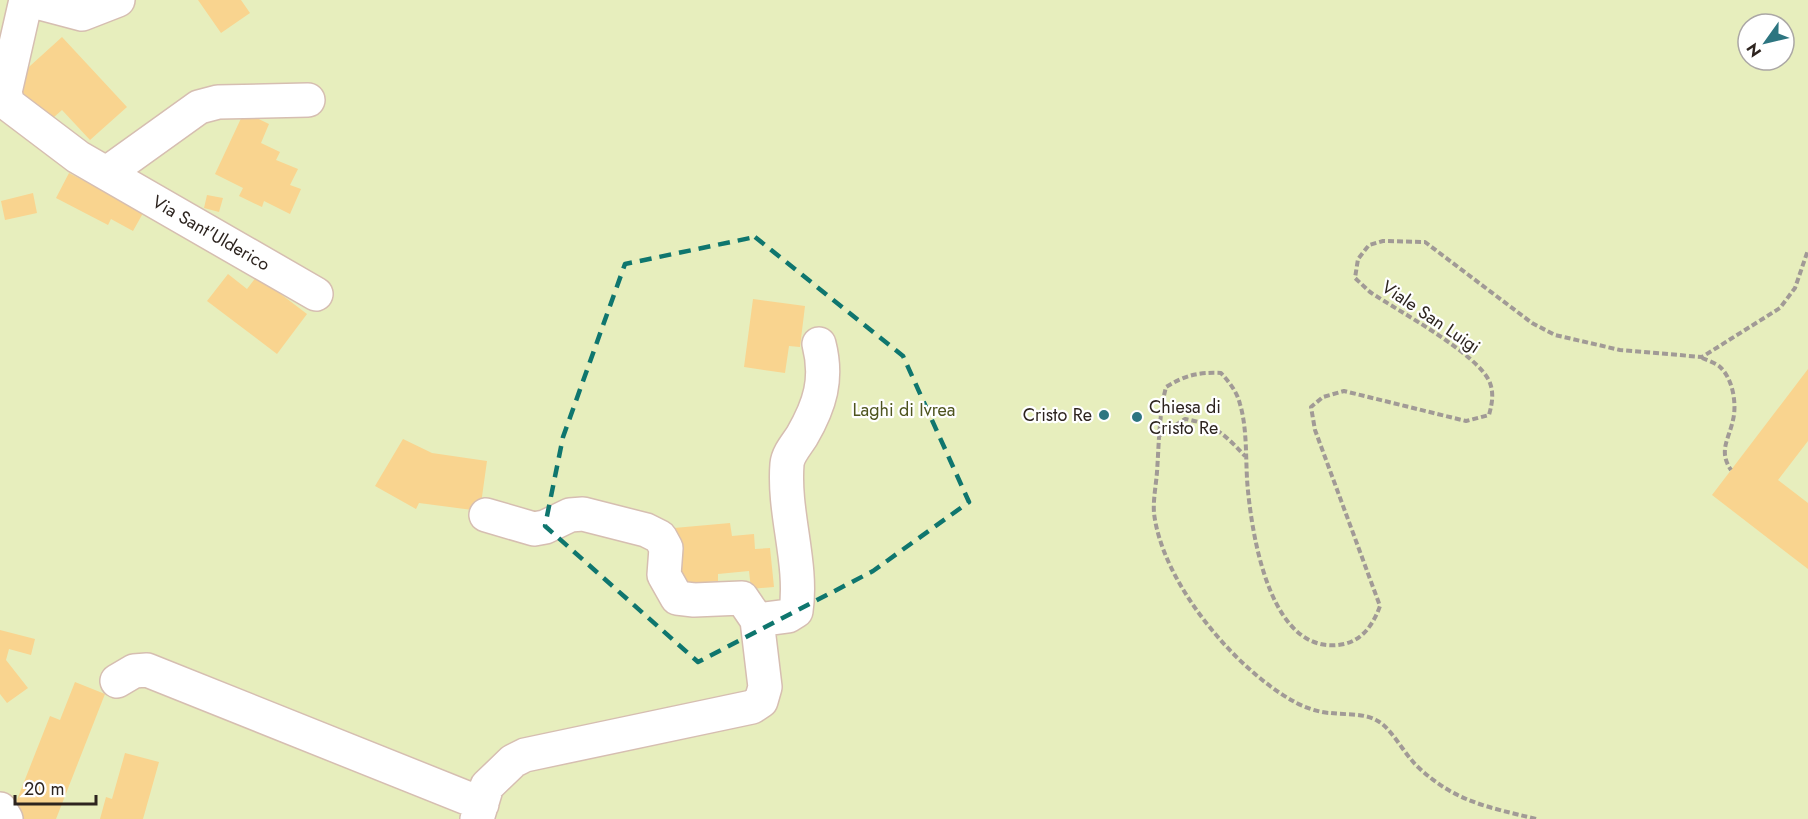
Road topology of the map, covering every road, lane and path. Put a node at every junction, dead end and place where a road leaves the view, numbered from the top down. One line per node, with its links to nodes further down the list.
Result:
1 (28, 0): 2 (street, Via Sant'Ulderico); 4 (street, Via Sant'Ulderico)
2 (118, 0)
3 (308, 100): 4 (street)
4 (106, 173): 6 (street, Via Sant'Ulderico)
5 (1808, 250): 8 (path)
6 (316, 294)
7 (819, 344): 13 (street)
8 (1702, 357): 10 (path, Viale San Luigi); 11 (path)
9 (1160, 436): 10 (path); 10 (path, Viale San Luigi); 18 (path, Viale San Luigi)
10 (1245, 456)
11 (1731, 470)
12 (486, 515): 13 (street)
13 (757, 620): 16 (street)
14 (117, 681): 16 (street)
15 (0, 809): 17 (street)
16 (480, 812)
17 (6, 819)
18 (1536, 819)

